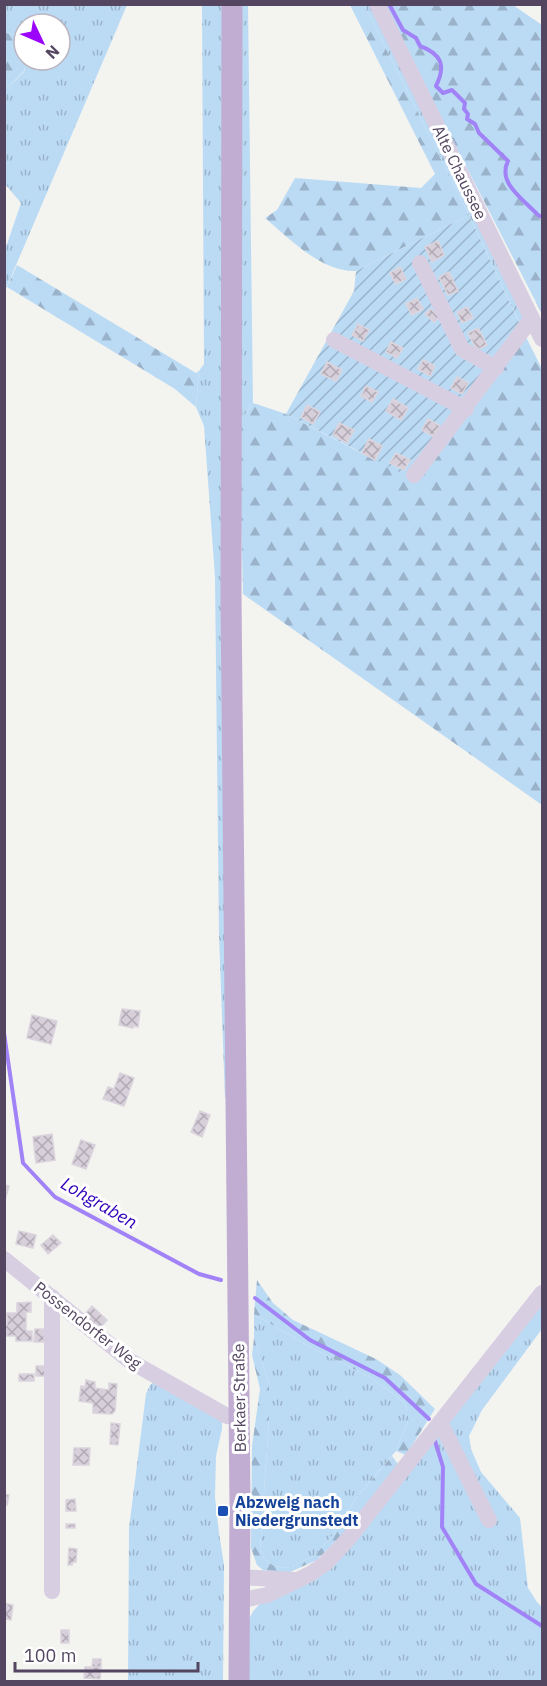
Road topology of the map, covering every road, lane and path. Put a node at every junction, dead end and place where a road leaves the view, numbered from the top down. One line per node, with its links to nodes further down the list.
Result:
1 (232, 4): 13 (main road, Berkaer Straße)
2 (377, 4): 4 (street, Alte Chaussee)
3 (420, 263): 7 (street)
4 (532, 318): 6 (street, Alte Chaussee); 7 (street)
5 (334, 339): 8 (street)
6 (543, 339)
7 (496, 368): 8 (street)
8 (466, 409): 9 (street)
9 (414, 475)
10 (4, 1259): 12 (street, Possendorfer Weg)
11 (543, 1293): 14 (street)
12 (52, 1297): 13 (street, Possendorfer Weg); 18 (street)
13 (239, 1416): 16 (main road, Berkaer Straße)
14 (440, 1422): 15 (street); 17 (street)
15 (489, 1520)
16 (239, 1577): 17 (street); 19 (main road, Berkaer Straße)
17 (296, 1580): 19 (street)
18 (52, 1591)
19 (238, 1601): 20 (main road, Berkaer Straße)
20 (239, 1682)

